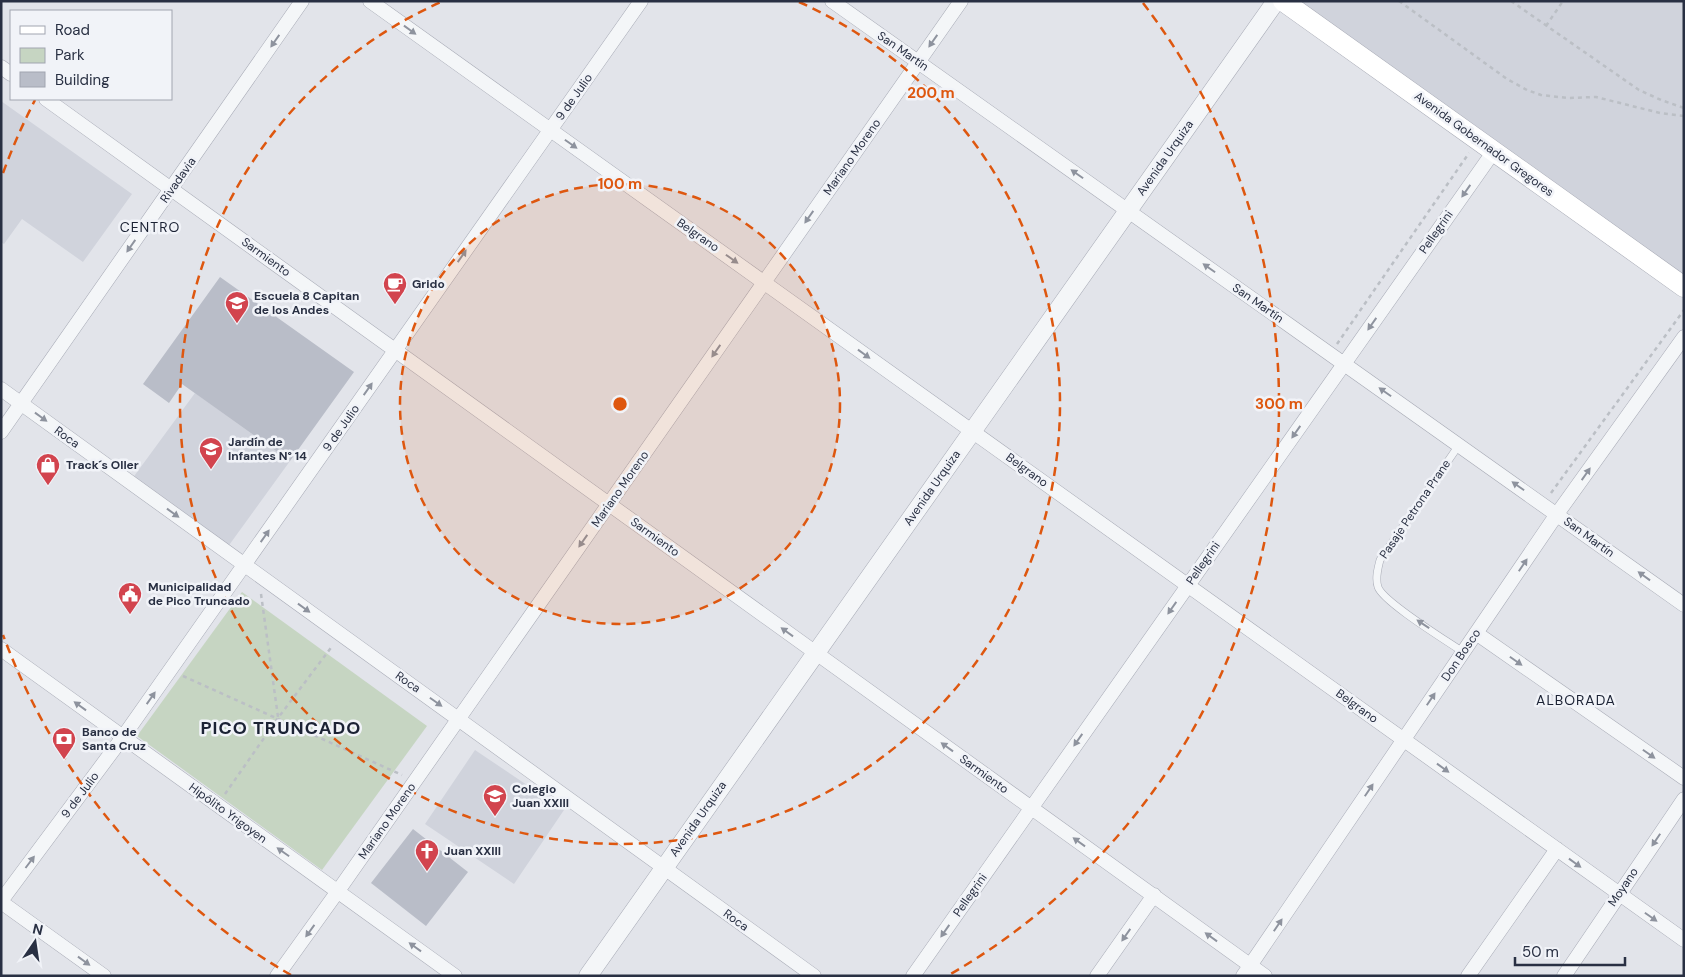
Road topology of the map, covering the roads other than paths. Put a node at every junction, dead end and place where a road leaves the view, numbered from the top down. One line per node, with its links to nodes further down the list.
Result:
1 (302, 1): 12 (street, Rivadavia, one-way to 12)
2 (370, 1): 10 (street, Belgrano, one-way to 10)
3 (641, 1): 10 (street, 9 de Julio)
4 (832, 1): 8 (street, San Martín)
5 (961, 1): 8 (street, Mariano Moreno, one-way to 8)
6 (1276, 1): 13 (street, Avenida Urquiza)
7 (1283, 1): 11 (main road, Avenida Gobernador Gregores)
8 (918, 62): 13 (street, San Martín, one-way to 8); 14 (street, Mariano Moreno, one-way to 14)
9 (47, 100): 12 (street, Sarmiento)
10 (550, 130): 14 (street, Belgrano, one-way to 14); 17 (street, 9 de Julio, one-way to 10)
11 (1494, 151): 15 (main road, Avenida Gobernador Gregores); 18 (street, Pellegrini, one-way to 18)
12 (171, 189): 17 (street, Sarmiento); 20 (street, Rivadavia, one-way to 20)
13 (1128, 211): 18 (street, San Martín, one-way to 13); 21 (street, Avenida Urquiza)
14 (764, 282): 21 (street, Belgrano, one-way to 21); 24 (street, Mariano Moreno, one-way to 24)
15 (1684, 287)
16 (1684, 337): 25 (street, Don Bosco, one-way to 16)
17 (396, 350): 24 (street, Sarmiento); 26 (street, 9 de Julio, one-way to 17)
18 (1344, 363): 23 (street, San Martín, one-way to 18); 27 (street, Pellegrini, one-way to 27)
19 (1, 389): 20 (street, Roca)
20 (21, 403): 22 (street, Rivadavia); 26 (street, Roca, one-way to 26)
21 (972, 431): 27 (street, Belgrano); 32 (street, Avenida Urquiza)
22 (1, 432)
23 (1459, 445): 25 (street, San Martín, one-way to 23); 31 (lane, Pasaje Petrona Prane, one-way to 23)
24 (609, 504): 32 (street, Sarmiento, one-way to 24); 33 (street, Mariano Moreno, one-way to 33)
25 (1558, 514): 28 (street, San Martín, one-way to 25); 29 (street, Don Bosco, one-way to 25)
26 (245, 565): 33 (street, Roca, one-way to 33); 34 (street, 9 de Julio, one-way to 26)
27 (1188, 585): 35 (street, Belgrano); 38 (street, Pellegrini, one-way to 38)
28 (1684, 605)
29 (1476, 633): 31 (street, Don Bosco); 36 (street, one-way to 36)
30 (1, 649): 34 (street, Hipólito Yrigoyen, one-way to 30)
31 (1463, 652): 35 (street, Don Bosco, one-way to 31)
32 (816, 653): 38 (street, Sarmiento, one-way to 32); 40 (street, Avenida Urquiza)
33 (459, 718): 40 (street, Roca); 41 (street, Mariano Moreno)
34 (124, 738): 41 (street, Hipólito Yrigoyen, one-way to 34); 44 (street, 9 de Julio, one-way to 34)
35 (1404, 739): 39 (street, Belgrano, one-way to 39); 46 (street, Don Bosco, one-way to 35)
36 (1684, 778)
37 (1684, 799): 42 (street, Moyano, one-way to 42)
38 (1031, 807): 43 (street, Sarmiento, one-way to 38); 52 (street, Pellegrini, one-way to 52)
39 (1557, 850): 42 (street, Belgrano, one-way to 42); 55 (street)
40 (664, 868): 50 (street, Avenida Urquiza); 51 (street, Roca)
41 (338, 891): 48 (street, Mariano Moreno, one-way to 48); 49 (street, Hipólito Yrigoyen, one-way to 41)
42 (1619, 894): 45 (street, Belgrano, one-way to 45); 56 (street, Moyano)
43 (1154, 895): 46 (street, Sarmiento, one-way to 43); 53 (street, one-way to 53)
44 (1, 902): 47 (street, one-way to 47)
45 (1684, 940)
46 (1247, 970): 54 (street, Sarmiento)
47 (104, 976)
48 (277, 976)
49 (454, 976)
50 (588, 976)
51 (814, 976)
52 (913, 976)
53 (1097, 976)
54 (1265, 976)
55 (1468, 976)
56 (1564, 976)

